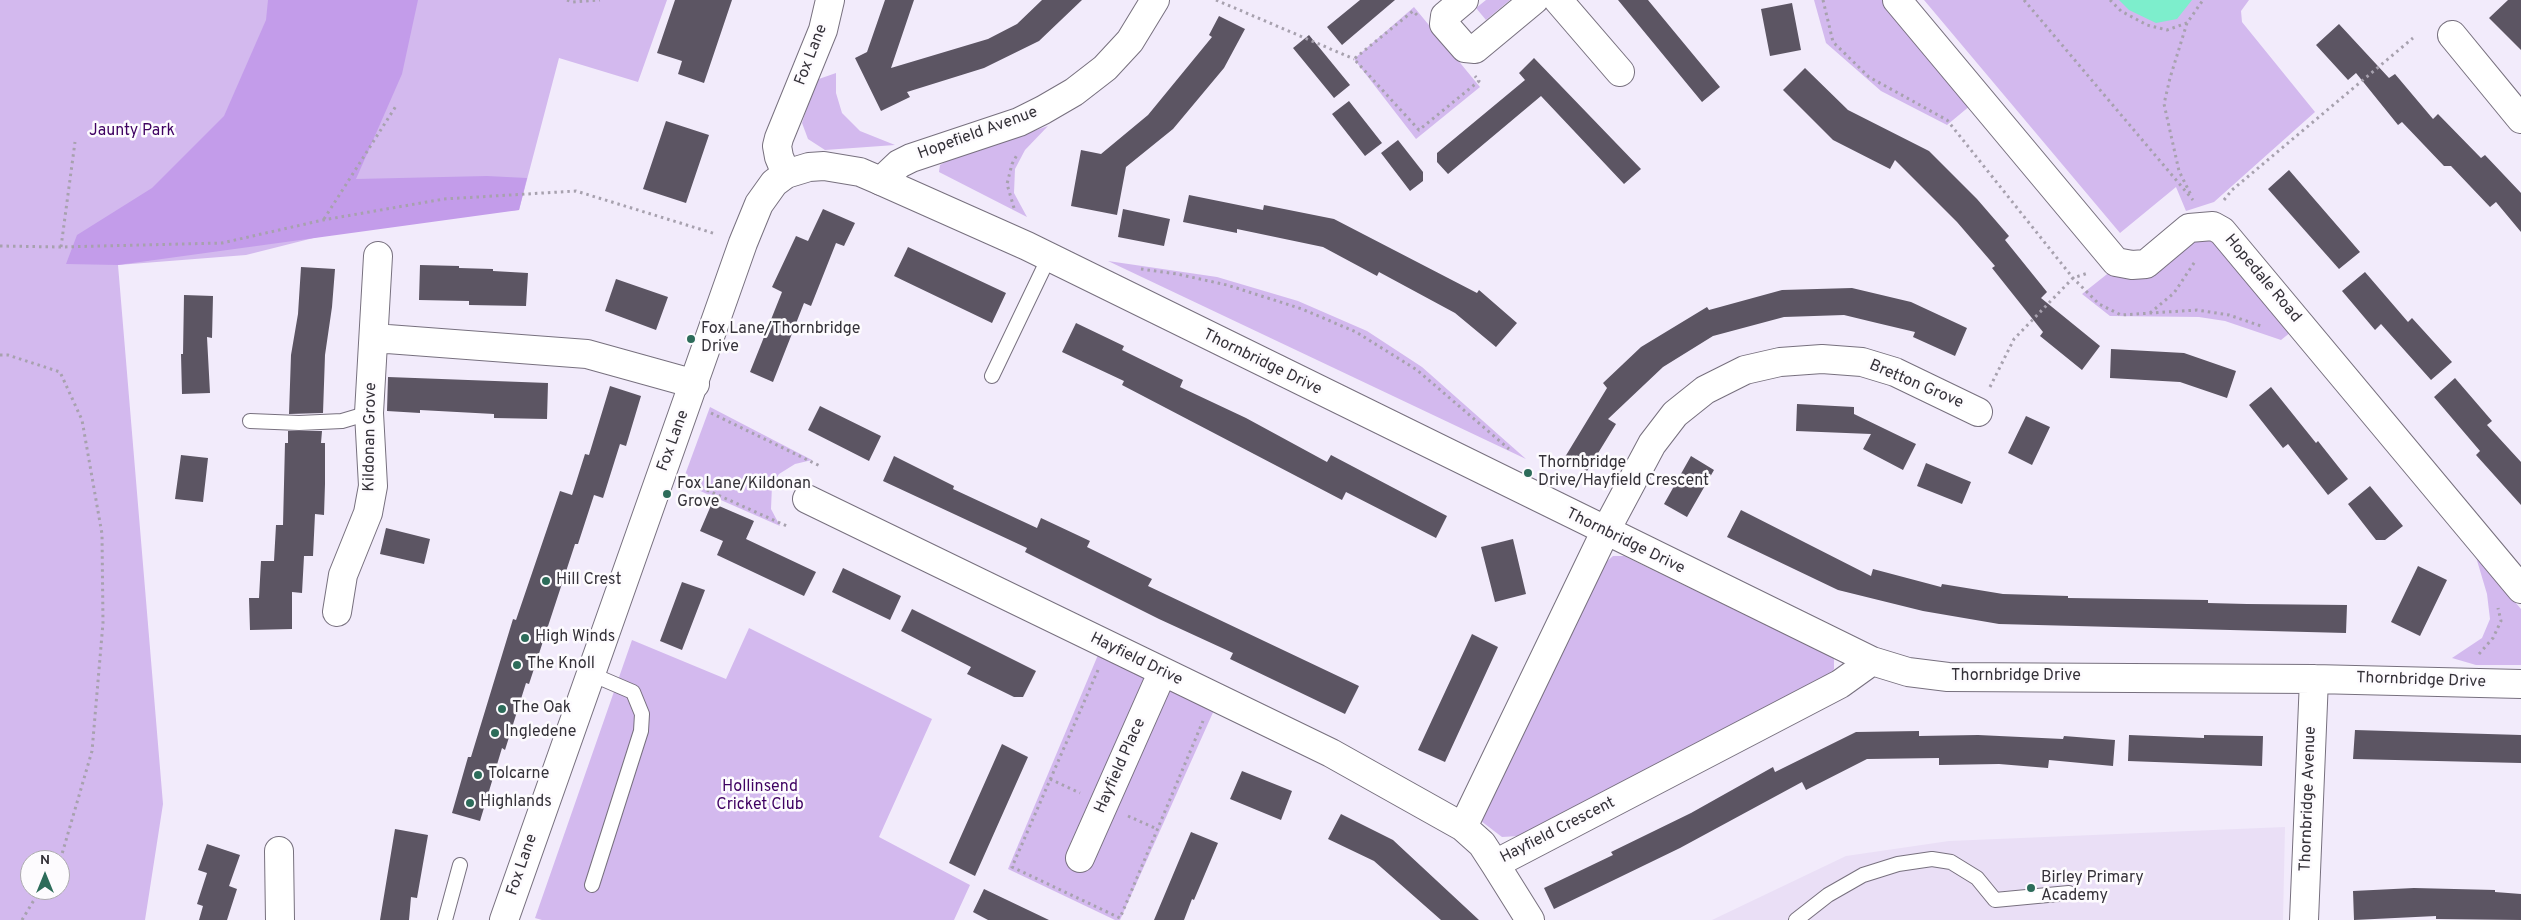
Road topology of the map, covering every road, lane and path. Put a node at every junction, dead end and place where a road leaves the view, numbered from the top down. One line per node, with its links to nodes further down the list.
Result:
1 (567, 0): 2 (path)
2 (600, 0)
3 (830, 0): 24 (street, Fox Lane)
4 (1155, 0): 25 (street, Hopefield Avenue)
5 (1216, 0): 18 (path)
6 (1464, 0): 14 (street)
7 (1534, 0): 17 (street)
8 (1558, 0): 19 (street)
9 (1897, 0): 35 (street)
10 (2024, 0): 13 (path)
11 (2110, 0): 13 (path)
12 (2202, 0): 13 (path)
13 (2187, 23)
14 (1444, 24): 17 (street); 18 (path)
15 (2452, 34): 21 (street)
16 (2413, 38): 26 (path)
17 (1465, 48): 18 (path)
18 (1354, 59)
19 (1620, 72)
20 (396, 106): 28 (path)
21 (2521, 118)
22 (75, 142): 31 (path)
23 (1019, 151): 27 (path)
24 (786, 174): 25 (street, Thornbridge Drive); 29 (street, Fox Lane)
25 (882, 181): 34 (street, Thornbridge Drive)
26 (2221, 202)
27 (1016, 214)
28 (323, 220): 29 (path); 31 (path)
29 (743, 243): 41 (street, Fox Lane)
30 (0, 246): 31 (path)
31 (61, 247)
32 (2199, 255): 37 (path)
33 (378, 256): 38 (street, Kildonan Grove)
34 (1049, 257): 40 (lane); 50 (street, Thornbridge Drive)
35 (2116, 262): 42 (path); 51 (street, Hopedale Road)
36 (1132, 268): 45 (path)
37 (2149, 313)
38 (374, 338): 41 (street); 43 (street, Kildonan Grove)
39 (0, 355): 60 (path)
40 (992, 376)
41 (692, 393): 46 (path); 47 (street, Fox Lane)
42 (1978, 412): 50 (street, Bretton Grove)
43 (370, 413): 44 (lane); 52 (street, Kildonan Grove)
44 (250, 421)
45 (1515, 454)
46 (820, 466)
47 (664, 471): 49 (path); 56 (street, Fox Lane)
48 (807, 499): 55 (street, Hayfield Drive)
49 (789, 527)
50 (1604, 532): 54 (street, Thornbridge Drive); 59 (street)
51 (2509, 595): 53 (path)
52 (337, 612)
53 (2476, 658)
54 (1872, 661): 57 (street, Thornbridge Drive); 63 (street, Hayfield Crescent)
55 (1162, 673): 59 (street, Hayfield Drive); 62 (street, Hayfield Place)
56 (591, 674): 65 (lane); 71 (street, Fox Lane)
57 (2314, 679): 58 (street, Thornbridge Drive); 74 (street, Thornbridge Avenue)
58 (2521, 684)
59 (1463, 827): 63 (street, Hayfield Crescent)
60 (63, 850)
61 (279, 851): 69 (street)
62 (1080, 858)
63 (1495, 864): 72 (street)
64 (460, 865): 70 (lane)
65 (592, 885)
66 (2069, 893): 73 (lane)
67 (34, 900): 68 (path)
68 (22, 920)
69 (280, 920)
70 (445, 920)
71 (504, 920)
72 (1530, 920)
73 (1796, 920)
74 (2304, 920)

